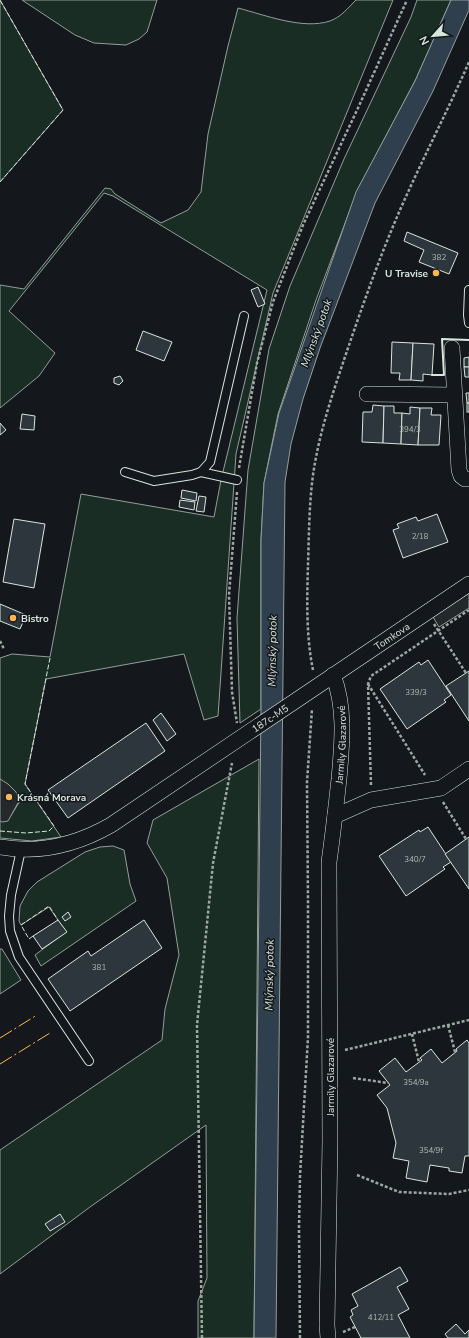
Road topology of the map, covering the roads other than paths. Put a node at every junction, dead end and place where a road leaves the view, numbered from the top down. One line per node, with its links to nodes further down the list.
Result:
1 (469, 290): 3 (lane)
2 (244, 316): 8 (lane)
3 (469, 323)
4 (452, 348): 6 (street)
5 (367, 394): 6 (street)
6 (454, 395): 9 (street)
7 (125, 472): 8 (lane)
8 (201, 472): 10 (lane)
9 (469, 479)
10 (238, 480)
11 (469, 584): 12 (street, Tomkova)
12 (333, 675): 13 (street, Tomkova); 15 (street, Jarmily Glazarové)
13 (314, 688): 17 (street, 187c-M5)
14 (469, 769): 15 (street)
15 (335, 816): 19 (street, Jarmily Glazarové)
16 (0, 847): 17 (street, 187c-M5)
17 (21, 850): 18 (lane)
18 (89, 1061)
19 (334, 1335)

